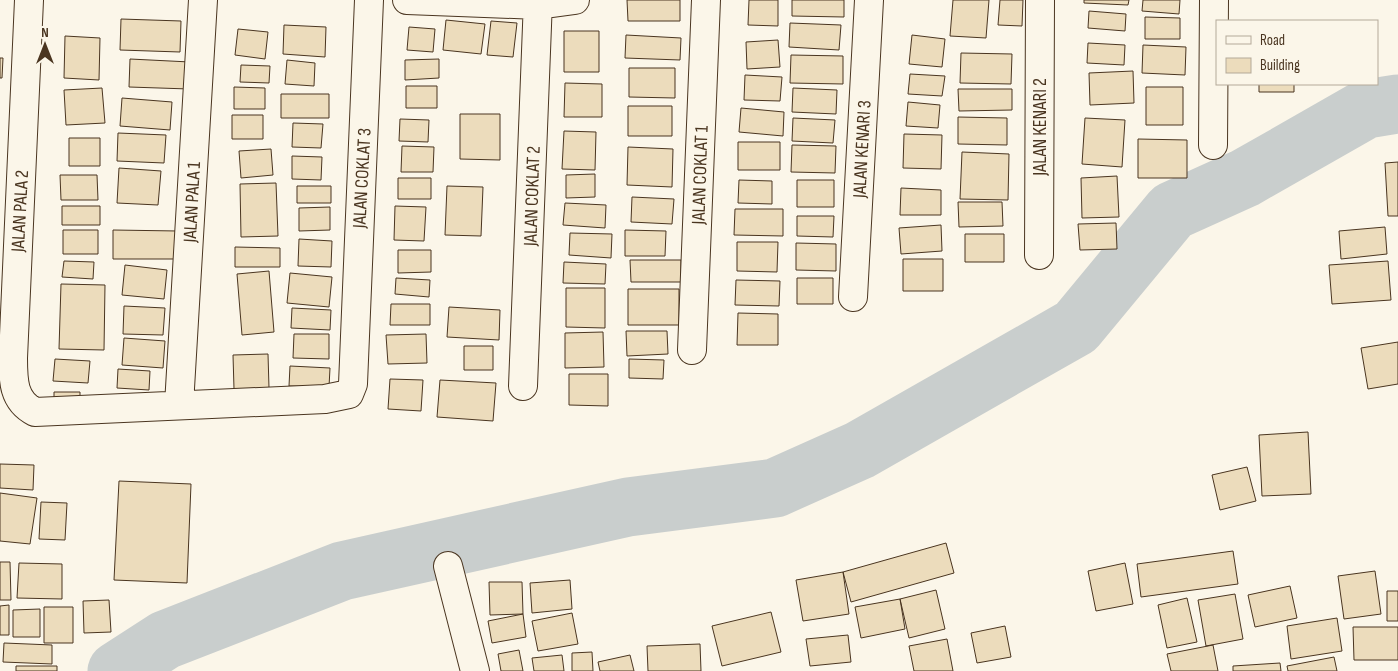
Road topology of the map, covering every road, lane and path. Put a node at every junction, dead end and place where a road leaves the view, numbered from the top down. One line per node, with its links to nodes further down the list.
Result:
1 (29, 0): 17 (street, JALAN PALA 2)
2 (203, 0): 16 (street, JALAN PALA 1)
3 (369, 0): 16 (street, JALAN COKLAT 3)
4 (408, 0): 10 (street)
5 (575, 0): 10 (street)
6 (706, 0): 14 (street, JALAN COKLAT 1)
7 (869, 0): 13 (street, JALAN KENARI 3)
8 (1040, 0): 12 (street, JALAN KENARI 2)
9 (1214, 0): 11 (street)
10 (538, 3): 15 (street, JALAN COKLAT 2)
11 (1213, 145)
12 (1039, 255)
13 (853, 297)
14 (692, 350)
15 (523, 386)
16 (179, 405): 17 (street, JALAN COKLAT 3)
17 (35, 412)
18 (448, 566): 19 (street)
19 (475, 671)

